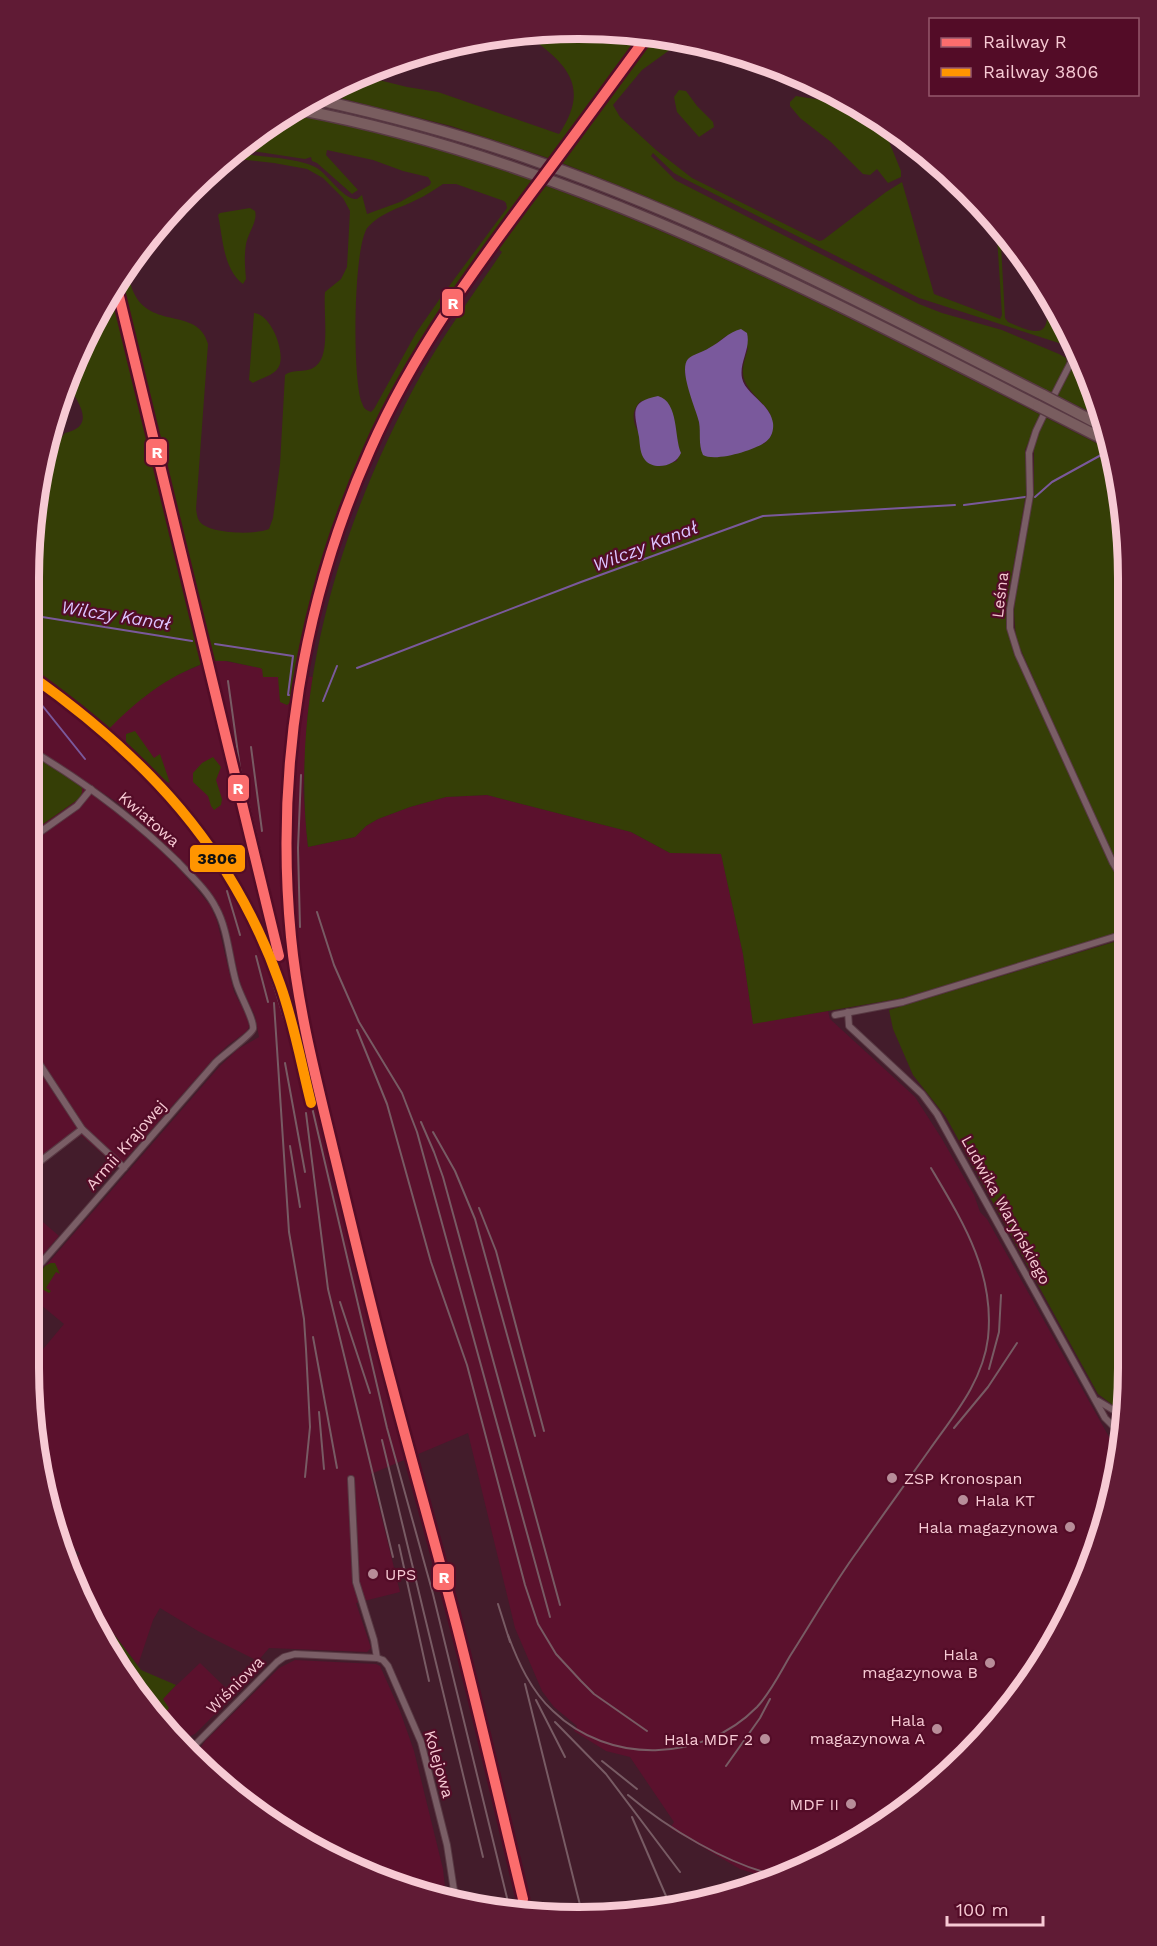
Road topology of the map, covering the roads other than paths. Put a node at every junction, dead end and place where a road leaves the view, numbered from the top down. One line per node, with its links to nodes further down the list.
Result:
1 (326, 102): 4 (highway, bridge)
2 (308, 112): 5 (highway, bridge)
3 (1070, 357): 9 (street, Leśna)
4 (1094, 422)
5 (1099, 437)
6 (39, 755): 7 (street, Kwiatowa)
7 (92, 789): 8 (street); 13 (street, Kwiatowa)
8 (39, 833)
9 (1118, 870)
10 (1118, 936): 11 (street)
11 (848, 1012): 12 (street); 19 (street, Ludwika Waryńskiego)
12 (835, 1015)
13 (249, 1035): 17 (street, Armii Krajowej)
14 (39, 1064): 15 (street)
15 (81, 1130): 16 (street); 17 (street)
16 (39, 1162)
17 (124, 1168): 18 (street, Armii Krajowej)
18 (39, 1266)
19 (1096, 1400): 20 (street); 21 (street, Ludwika Waryńskiego)
20 (1115, 1411)
21 (1107, 1420): 22 (street, Ludwika Waryńskiego); 23 (street)
22 (1114, 1428)
23 (1114, 1433)
24 (351, 1479): 25 (street)
25 (377, 1658): 26 (street, Wiśniowa); 27 (street, Kolejowa)
26 (194, 1746)
27 (455, 1893)

